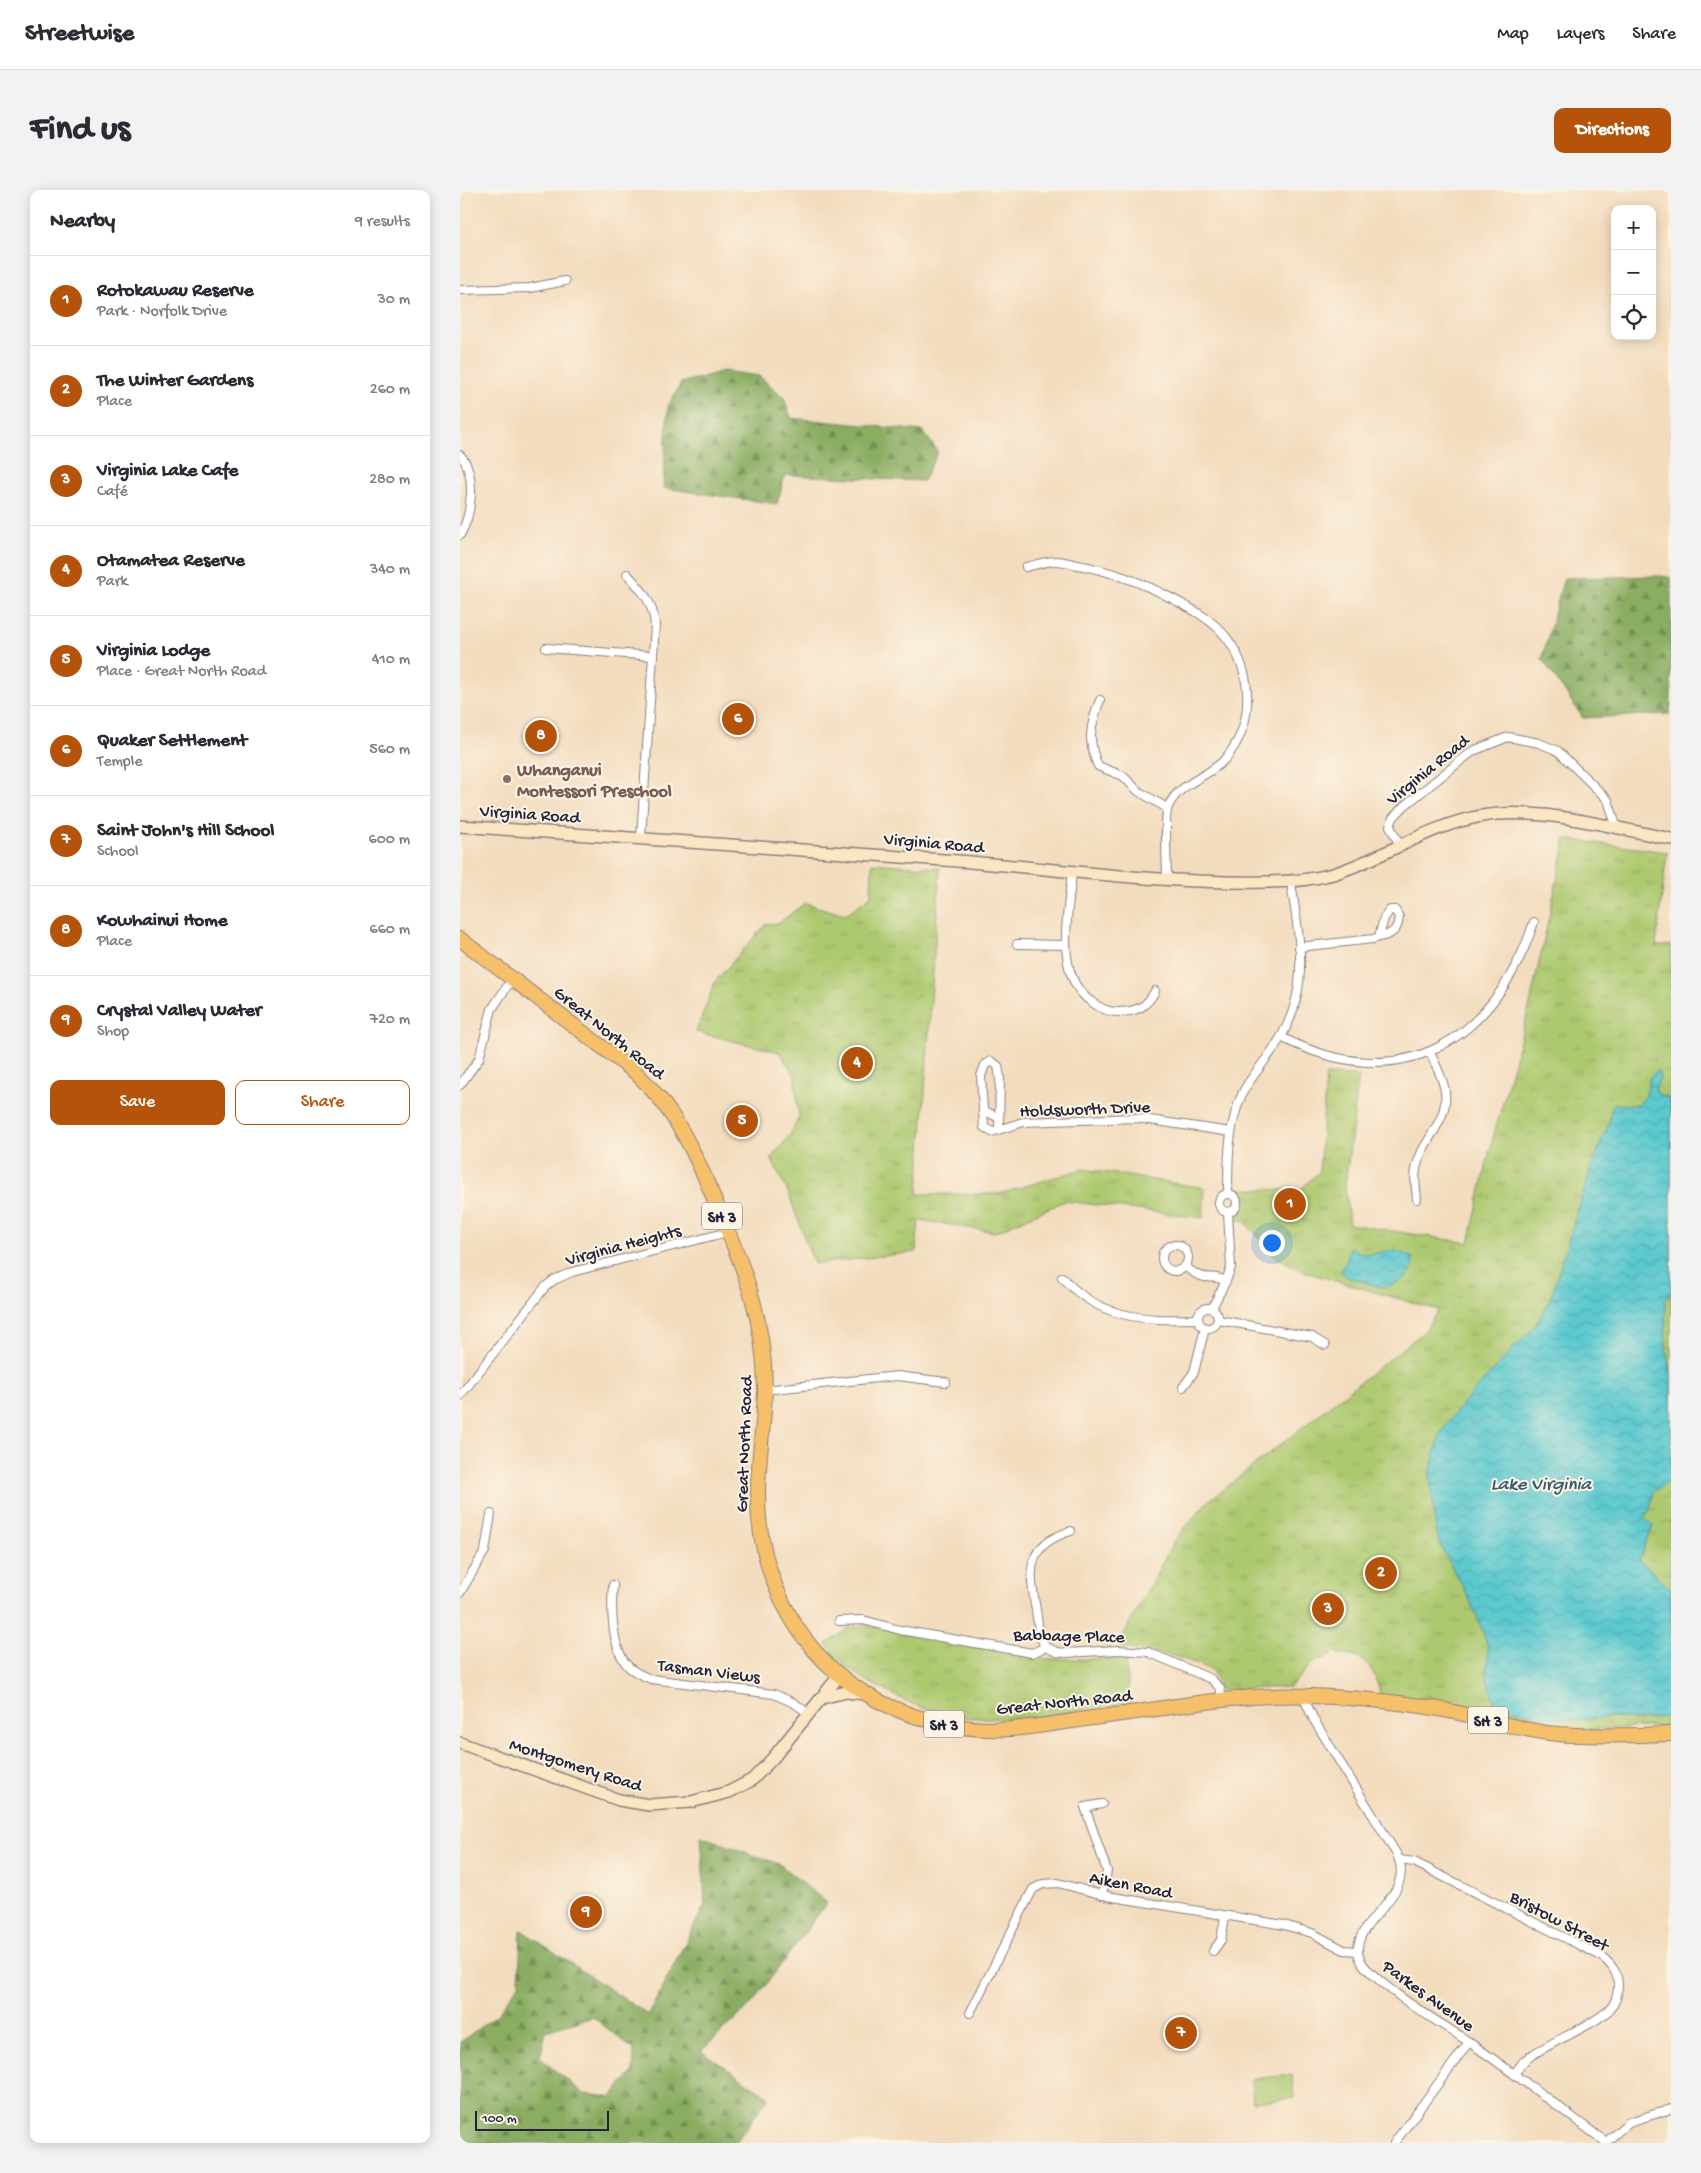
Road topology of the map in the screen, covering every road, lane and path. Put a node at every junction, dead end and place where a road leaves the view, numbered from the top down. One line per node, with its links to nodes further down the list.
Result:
1 (565, 281): 2 (street)
2 (460, 290)
3 (460, 455): 4 (street)
4 (460, 535)
5 (1026, 567): 10 (street)
6 (627, 574): 8 (street)
7 (546, 648): 8 (street)
8 (653, 656): 13 (street)
9 (1100, 700): 10 (street)
10 (1166, 808): 17 (street)
11 (460, 826): 13 (street, Virginia Road)
12 (1617, 829): 14 (street, Virginia Road); 15 (street, Virginia Road); 15 (street, Virginia Road)
13 (641, 838): 16 (street, Virginia Road)
14 (1671, 839)
15 (1400, 846): 18 (street, Virginia Road)
16 (1072, 870): 17 (street, Virginia Road); 23 (street)
17 (1167, 879): 18 (street, Virginia Road)
18 (1291, 882): 24 (street)
19 (1534, 922): 28 (street)
20 (1379, 937): 24 (street)
21 (460, 939): 25 (highway, Great North Road / SH 3)
22 (1017, 944): 23 (street)
23 (1066, 945): 26 (street)
24 (1300, 947): 27 (street)
25 (512, 979): 29 (street); 37 (highway, Great North Road / SH 3)
26 (1155, 992)
27 (1281, 1037): 28 (street); 33 (street)
28 (1430, 1052): 35 (street)
29 (460, 1084)
30 (982, 1110): 31 (street, Holdsworth Drive); 31 (street, Holdsworth Drive); 32 (street, Holdsworth Drive)
31 (999, 1118): 32 (street, Holdsworth Drive)
32 (999, 1128): 33 (street, Holdsworth Drive)
33 (1230, 1132): 34 (street)
34 (1228, 1194): 36 (street); 36 (street)
35 (1417, 1199)
36 (1228, 1213): 40 (street)
37 (728, 1232): 48 (highway, Great North Road / SH 3); 49 (street, Virginia Heights)
38 (1186, 1267): 40 (street)
39 (1062, 1277): 42 (street)
40 (1226, 1281): 41 (street)
41 (1212, 1308): 42 (street); 43 (street)
42 (1198, 1319): 44 (street)
43 (1219, 1320): 44 (street); 45 (street)
44 (1205, 1328): 47 (street)
45 (1325, 1345)
46 (946, 1382): 48 (street)
47 (1183, 1387)
48 (765, 1390): 56 (highway, Great North Road / SH 3)
49 (460, 1396)
50 (491, 1514): 53 (street)
51 (1071, 1531): 55 (street)
52 (612, 1585): 61 (street, Tasman Views)
53 (460, 1592)
54 (839, 1621): 55 (street, Babbage Place)
55 (1046, 1647): 60 (street, Babbage Place)
56 (839, 1676): 57 (highway, Great North Road / SH 3); 59 (street, Montgomery Road)
57 (864, 1694): 59 (street); 60 (highway, Great North Road / SH 3)
58 (1306, 1696): 60 (highway, Great North Road / SH 3); 62 (highway, Great North Road / SH 3); 65 (street)
59 (820, 1699): 61 (street, Montgomery Road)
60 (1223, 1700)
61 (808, 1713): 63 (street, Montgomery Road)
62 (1671, 1734)
63 (460, 1743)
64 (1102, 1804): 66 (street)
65 (1400, 1860): 69 (street); 72 (street, Bristow Street)
66 (1102, 1895): 67 (street, Aiken Road); 70 (street, Aiken Road)
67 (1225, 1917): 68 (street); 69 (street, Aiken Road)
68 (1213, 1950)
69 (1358, 1951): 71 (street, Parkes Avenue)
70 (970, 2013)
71 (1469, 2042): 72 (street, Parkes Avenue); 75 (street)
72 (1514, 2074): 74 (street, Parkes Avenue)
73 (1671, 2109): 74 (street)
74 (1607, 2142)
75 (1394, 2143)

